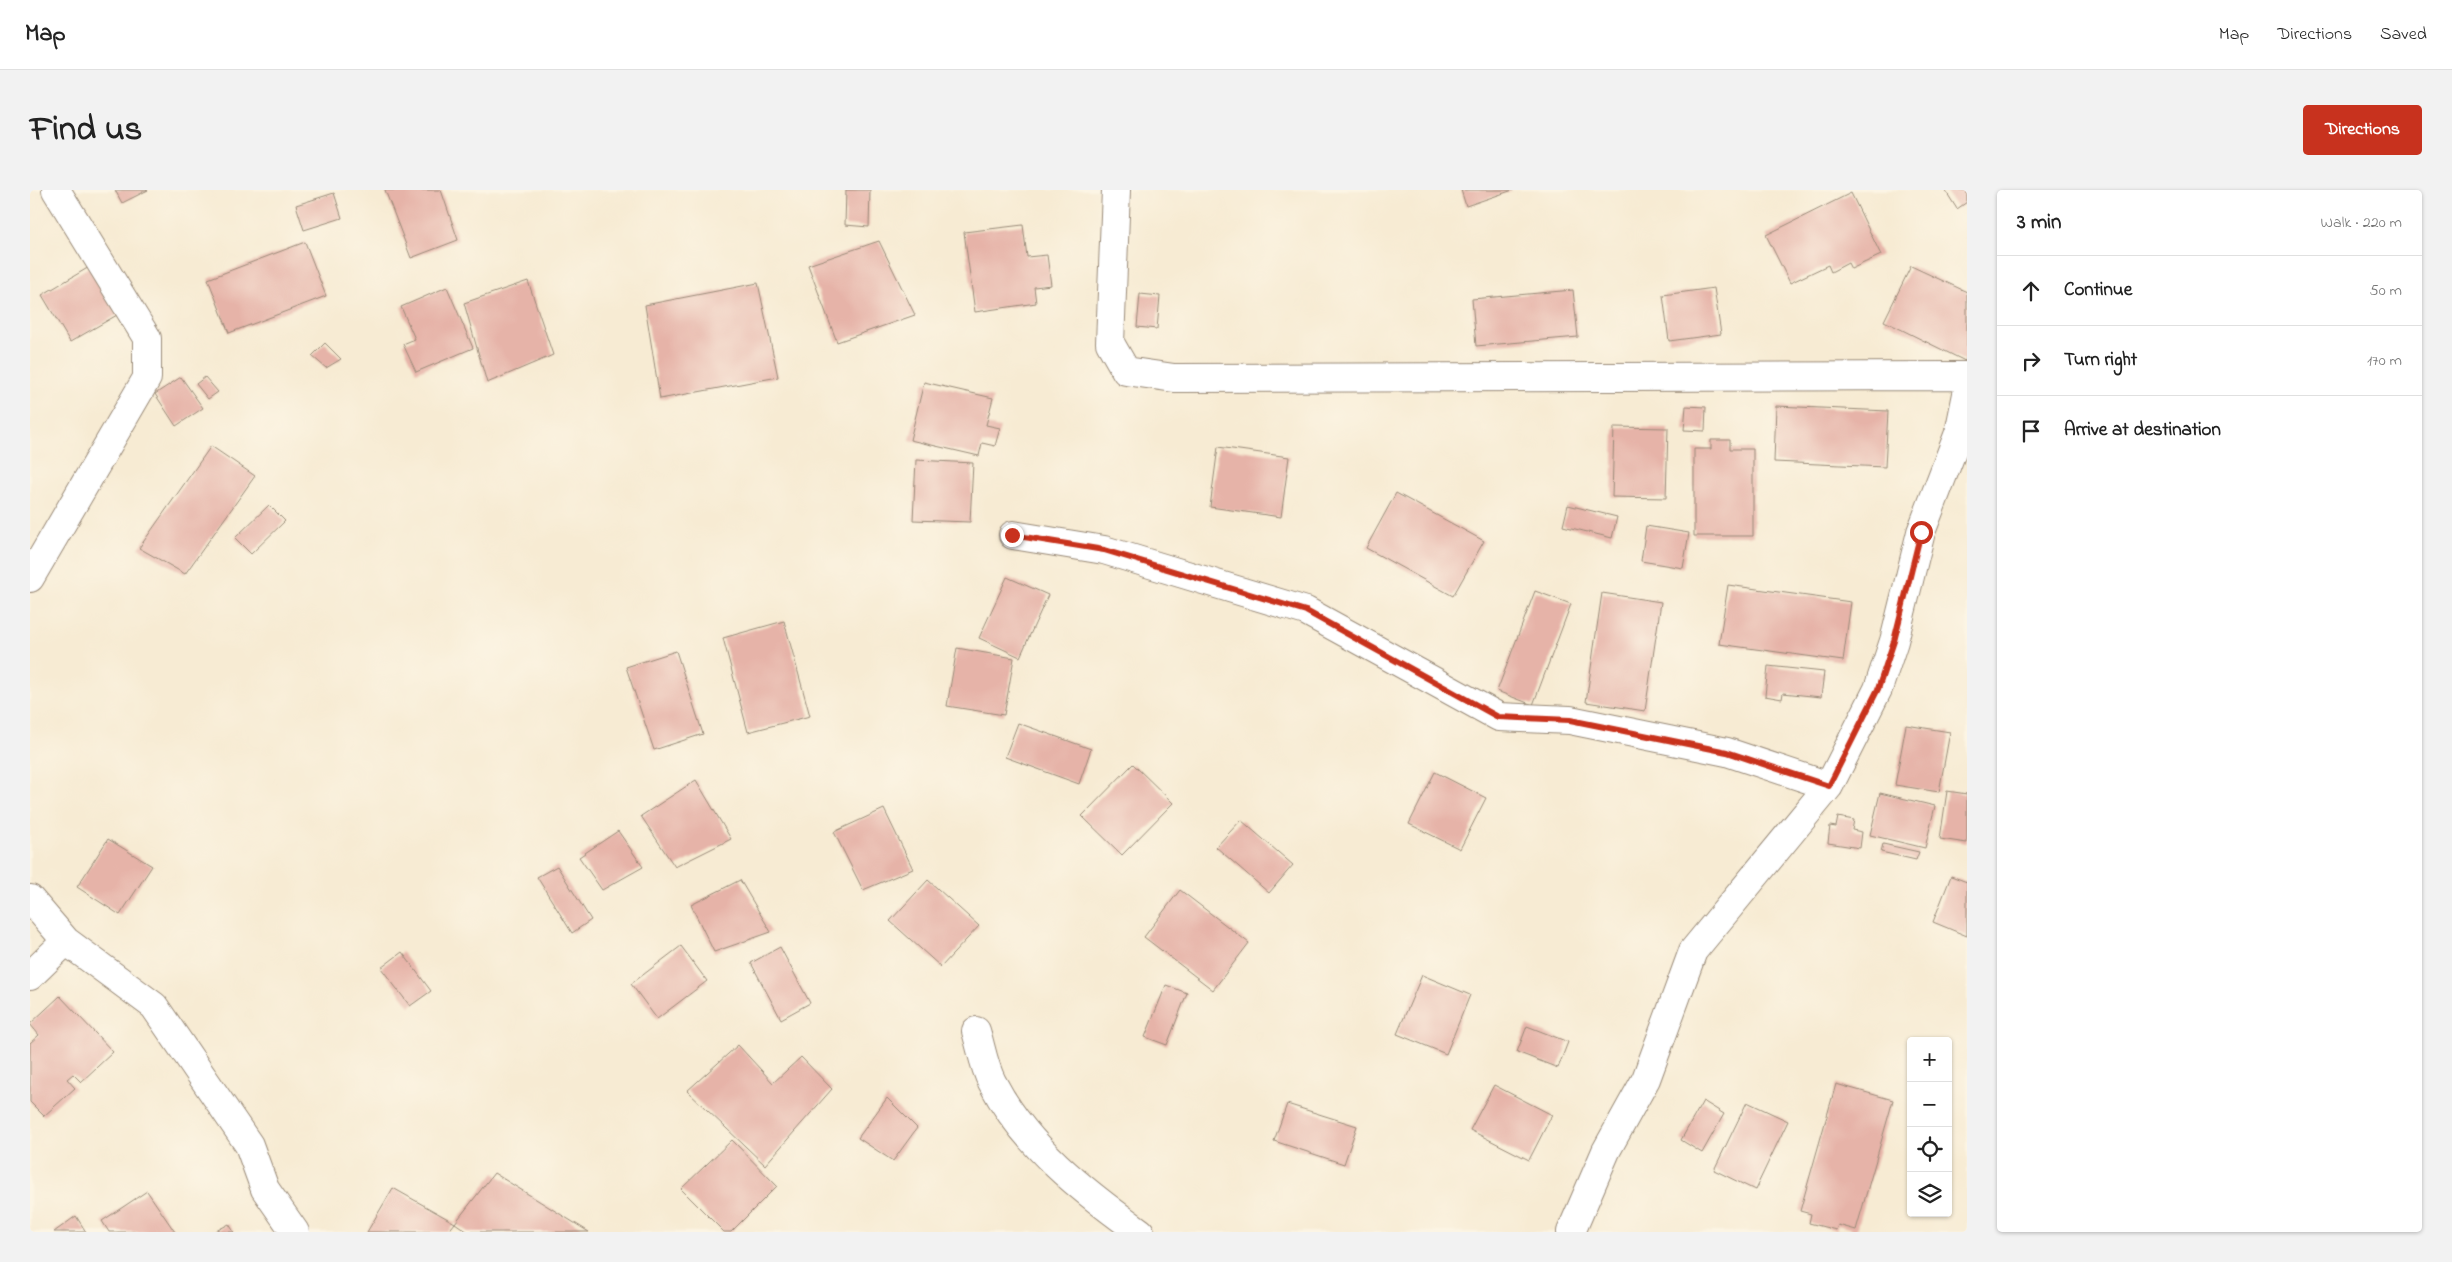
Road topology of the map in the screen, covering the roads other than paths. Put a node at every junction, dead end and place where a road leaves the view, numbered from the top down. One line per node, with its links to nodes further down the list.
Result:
1 (56, 190): 6 (street)
2 (1116, 190): 3 (street)
3 (1967, 376)
4 (1967, 394): 7 (street)
5 (1012, 535): 7 (street)
6 (30, 578)
7 (1829, 786): 14 (street)
8 (30, 899): 9 (street)
9 (66, 941): 10 (street); 12 (street)
10 (30, 976)
11 (976, 1031): 13 (street)
12 (296, 1232)
13 (1140, 1232)
14 (1571, 1232)

